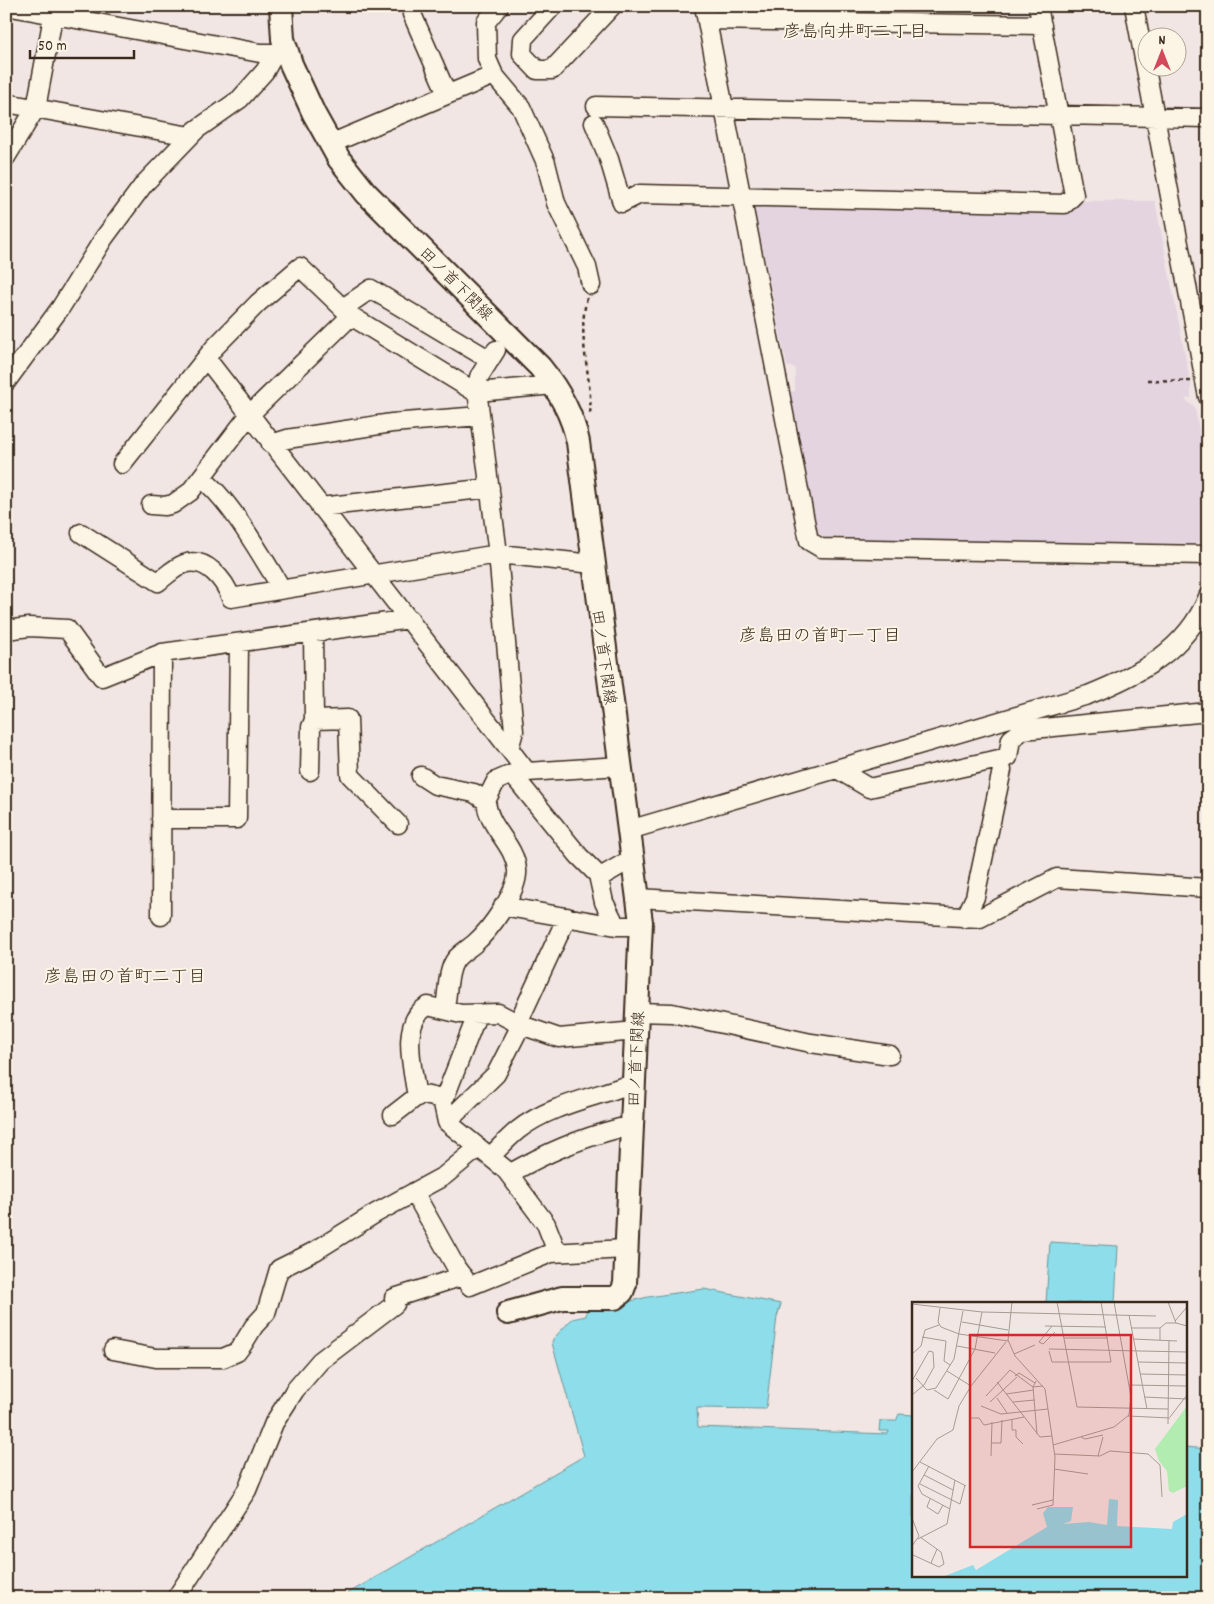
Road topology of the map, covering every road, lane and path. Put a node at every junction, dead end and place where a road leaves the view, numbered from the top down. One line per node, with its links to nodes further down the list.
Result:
1 (6, 6): 8 (street)
2 (281, 6): 12 (main road, 田ノ首下関線)
3 (498, 6): 13 (street)
4 (553, 6): 5 (street)
5 (612, 6)
6 (1038, 6): 11 (street)
7 (1134, 6): 19 (street)
8 (55, 11): 12 (street); 16 (street)
9 (706, 13): 11 (street); 17 (street)
10 (412, 14): 14 (street)
11 (1042, 25): 18 (street)
12 (280, 50): 21 (street); 22 (main road, 田ノ首下関線)
13 (494, 75): 14 (street); 25 (street)
14 (447, 94): 22 (street)
15 (6, 103): 16 (street)
16 (36, 108): 21 (street); 23 (street)
17 (725, 109): 18 (street); 24 (street); 24 (street)
18 (1059, 114): 19 (street); 24 (street)
19 (1155, 116): 20 (street); 31 (street)
20 (1208, 118)
21 (190, 136): 29 (street)
22 (330, 144): 30 (main road, 田ノ首下関線)
23 (6, 157)
24 (742, 195): 44 (street)
25 (591, 285): 35 (path)
26 (347, 312): 27 (street); 32 (street); 32 (street); 33 (street)
27 (206, 358): 33 (street); 37 (street)
28 (1147, 380): 31 (path)
29 (6, 382)
30 (554, 385): 32 (street); 35 (main road, 田ノ首下関線)
31 (1207, 386)
32 (477, 390): 34 (street)
33 (250, 414): 36 (street); 38 (street)
34 (480, 416): 36 (street); 39 (street)
35 (577, 436): 45 (main road, 田ノ首下関線)
36 (271, 444): 41 (street)
37 (122, 464)
38 (200, 478): 40 (street); 47 (street)
39 (490, 488): 41 (street); 43 (street)
40 (151, 505)
41 (320, 507): 46 (street)
42 (82, 533): 47 (street)
43 (498, 554): 45 (street); 46 (street); 57 (street)
44 (1208, 555)
45 (592, 564): 59 (main road, 田ノ首下関線)
46 (375, 574): 47 (street); 50 (street)
47 (282, 589)
48 (1208, 597): 49 (street)
49 (1203, 617): 60 (street)
50 (410, 619): 52 (street); 57 (street)
51 (6, 630): 54 (street)
52 (313, 633): 53 (street); 56 (street)
53 (239, 643): 54 (street); 64 (street)
54 (162, 653): 64 (street)
55 (1208, 712): 58 (street)
56 (314, 720): 61 (street); 65 (street)
57 (509, 748): 59 (street)
58 (1005, 763): 60 (street); 74 (street)
59 (620, 766): 66 (main road, 田ノ首下関線)
60 (837, 769): 66 (street)
61 (310, 771)
62 (421, 776): 63 (street)
63 (486, 801): 68 (street); 71 (street)
64 (161, 819): 72 (street)
65 (398, 824)
66 (629, 830): 70 (main road, 田ノ首下関線)
67 (621, 865): 68 (street)
68 (598, 875): 73 (street)
69 (1208, 888): 74 (street)
70 (638, 898): 74 (street); 76 (main road, 田ノ首下関線)
71 (503, 906): 73 (street); 75 (street)
72 (161, 916)
73 (567, 917): 78 (street)
74 (965, 918)
75 (442, 1009): 77 (street); 82 (street)
76 (637, 1012): 80 (street); 90 (main road, 田ノ首下関線)
77 (477, 1015): 78 (street); 83 (street)
78 (520, 1024): 79 (street); 85 (street)
79 (625, 1032)
80 (890, 1056)
81 (622, 1087): 87 (street)
82 (417, 1097): 83 (street); 84 (street)
83 (442, 1099): 85 (street)
84 (393, 1115)
85 (447, 1122): 87 (street)
86 (620, 1128): 88 (street)
87 (484, 1152): 88 (street); 89 (street)
88 (509, 1174): 91 (street)
89 (414, 1192): 92 (street); 94 (street)
90 (626, 1249): 91 (street); 93 (main road, 田ノ首下関線)
91 (557, 1252): 92 (street)
92 (466, 1281): 95 (street)
93 (508, 1313)
94 (114, 1350)
95 (176, 1598)

